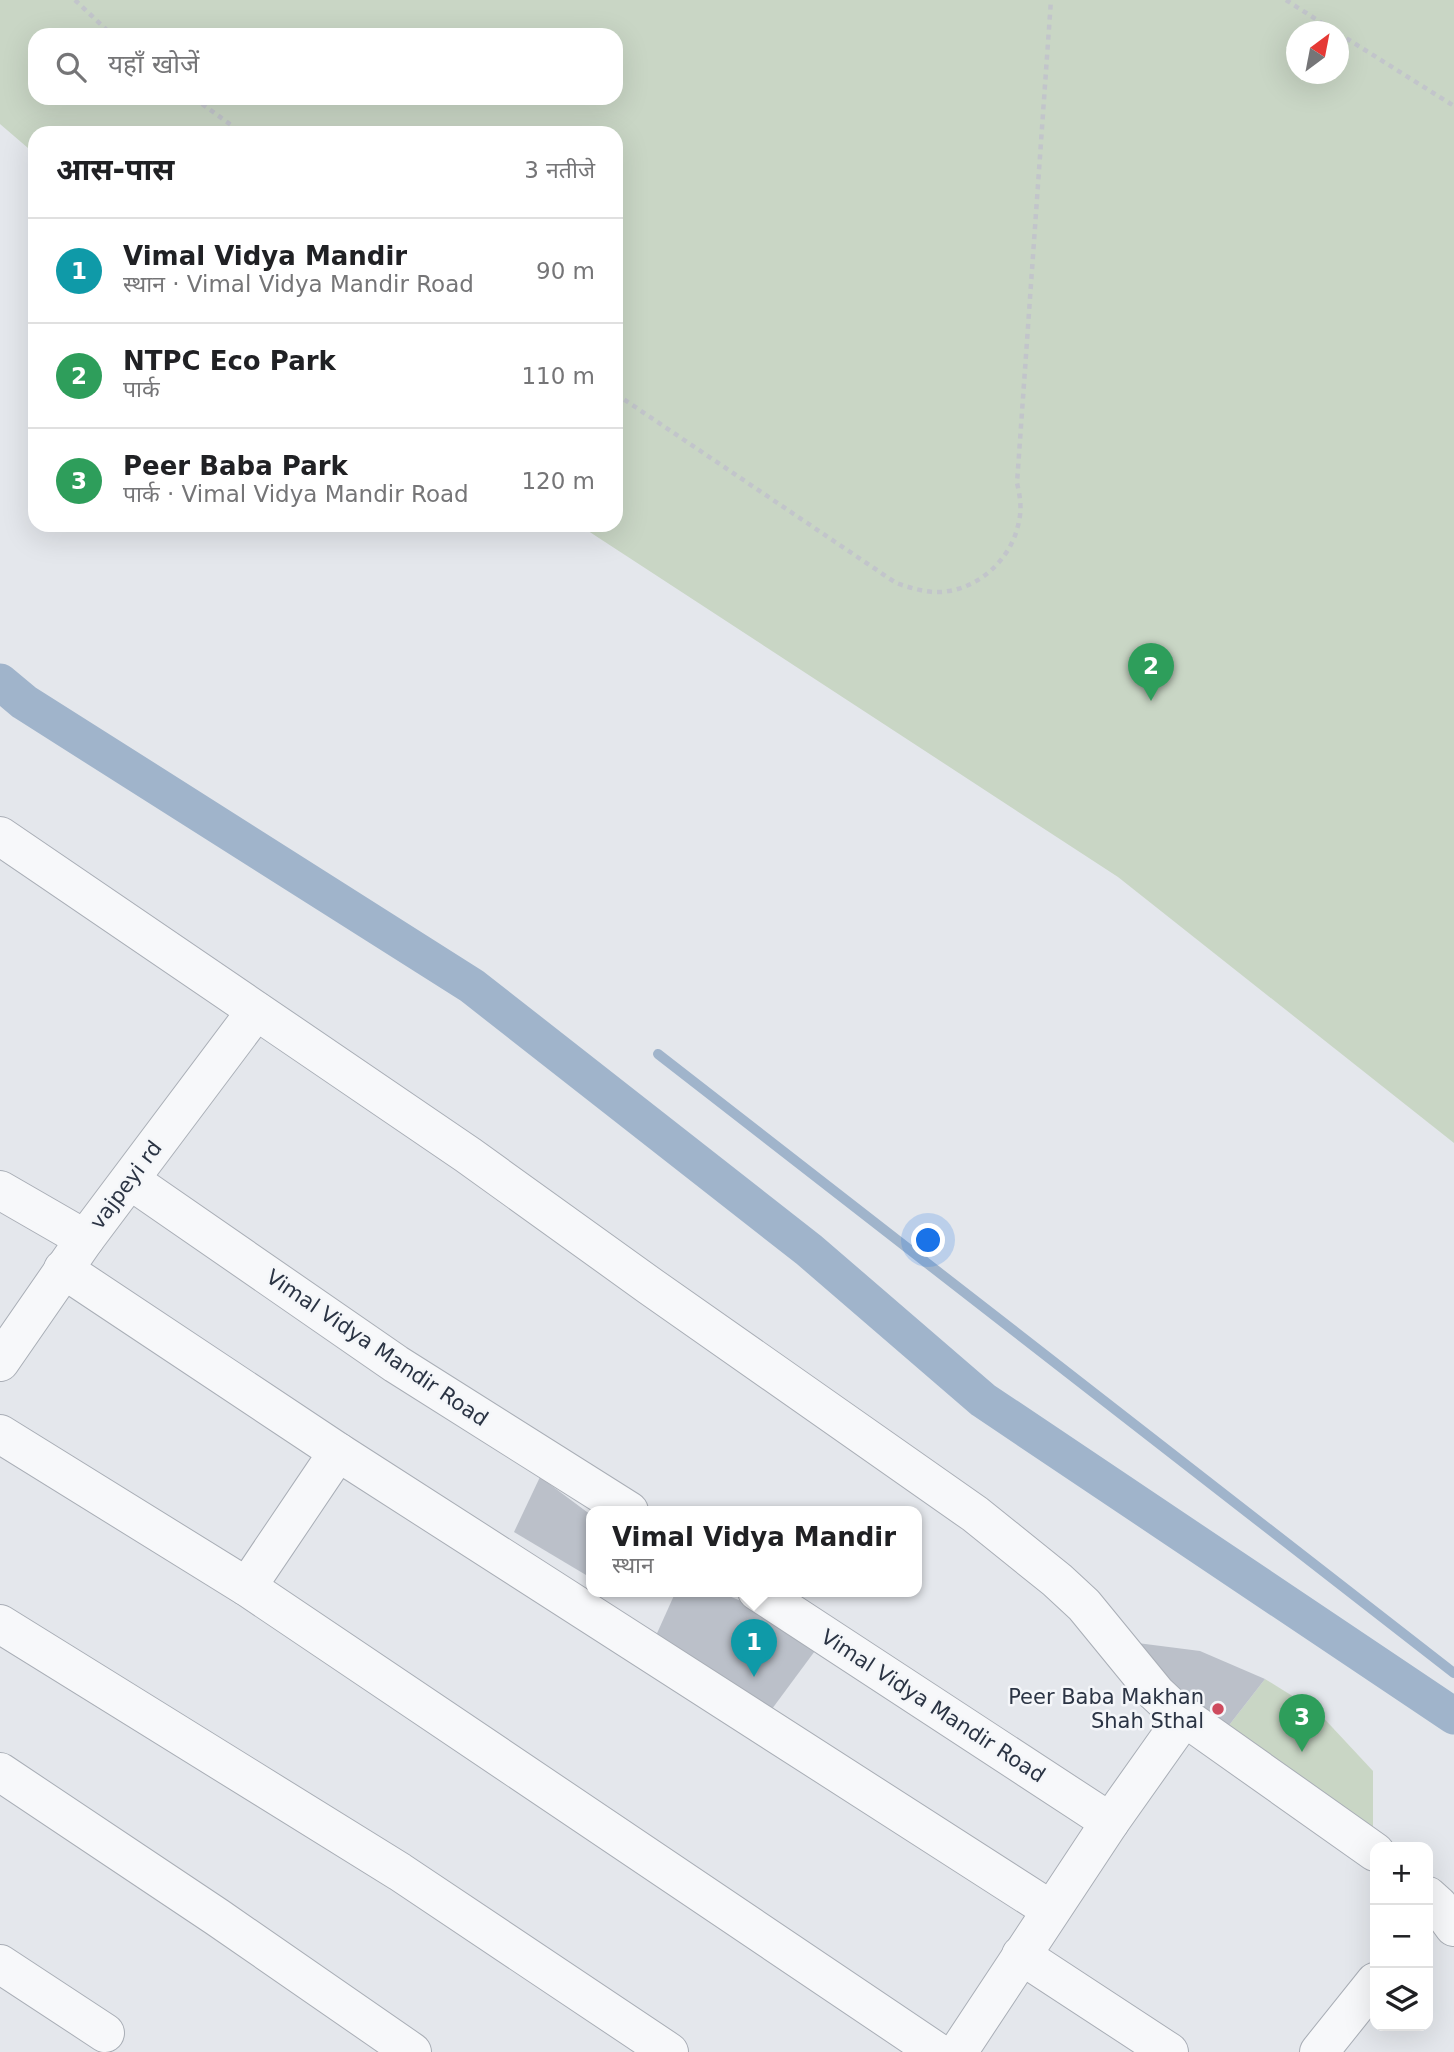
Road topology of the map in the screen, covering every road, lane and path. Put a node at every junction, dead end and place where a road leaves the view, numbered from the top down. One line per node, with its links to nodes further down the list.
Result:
1 (1051, 0): 10 (path)
2 (1286, 0): 4 (path)
3 (76, 1): 5 (path)
4 (1319, 21)
5 (105, 28)
6 (1349, 40): 8 (path)
7 (204, 105): 9 (path)
8 (1454, 106)
9 (233, 126)
10 (623, 399)
11 (0, 836): 12 (street)
12 (256, 1011): 13 (street, vajpeyi rd); 23 (street)
13 (130, 1180): 15 (street, vajpeyi rd); 19 (street, Vimal Vidya Mandir Road)
14 (0, 1190): 15 (street)
15 (74, 1254): 16 (street, vajpeyi rd); 18 (street)
16 (5, 1342)
17 (0, 1434): 20 (street)
18 (338, 1452): 20 (street); 27 (street)
19 (621, 1506)
20 (247, 1587): 34 (street)
21 (766, 1597): 25 (street, Vimal Vidya Mandir Road)
22 (0, 1624): 33 (street)
23 (1185, 1716): 25 (street); 26 (street)
24 (0, 1772): 32 (street)
25 (1110, 1822): 27 (street)
26 (1370, 1849)
27 (1051, 1910): 28 (street)
28 (1021, 1955): 35 (street); 36 (street)
29 (0, 1964): 31 (street)
30 (1370, 1988): 37 (street)
31 (105, 2033)
32 (412, 2052)
33 (669, 2052)
34 (937, 2052)
35 (958, 2052)
36 (1169, 2052)
37 (1319, 2052)

